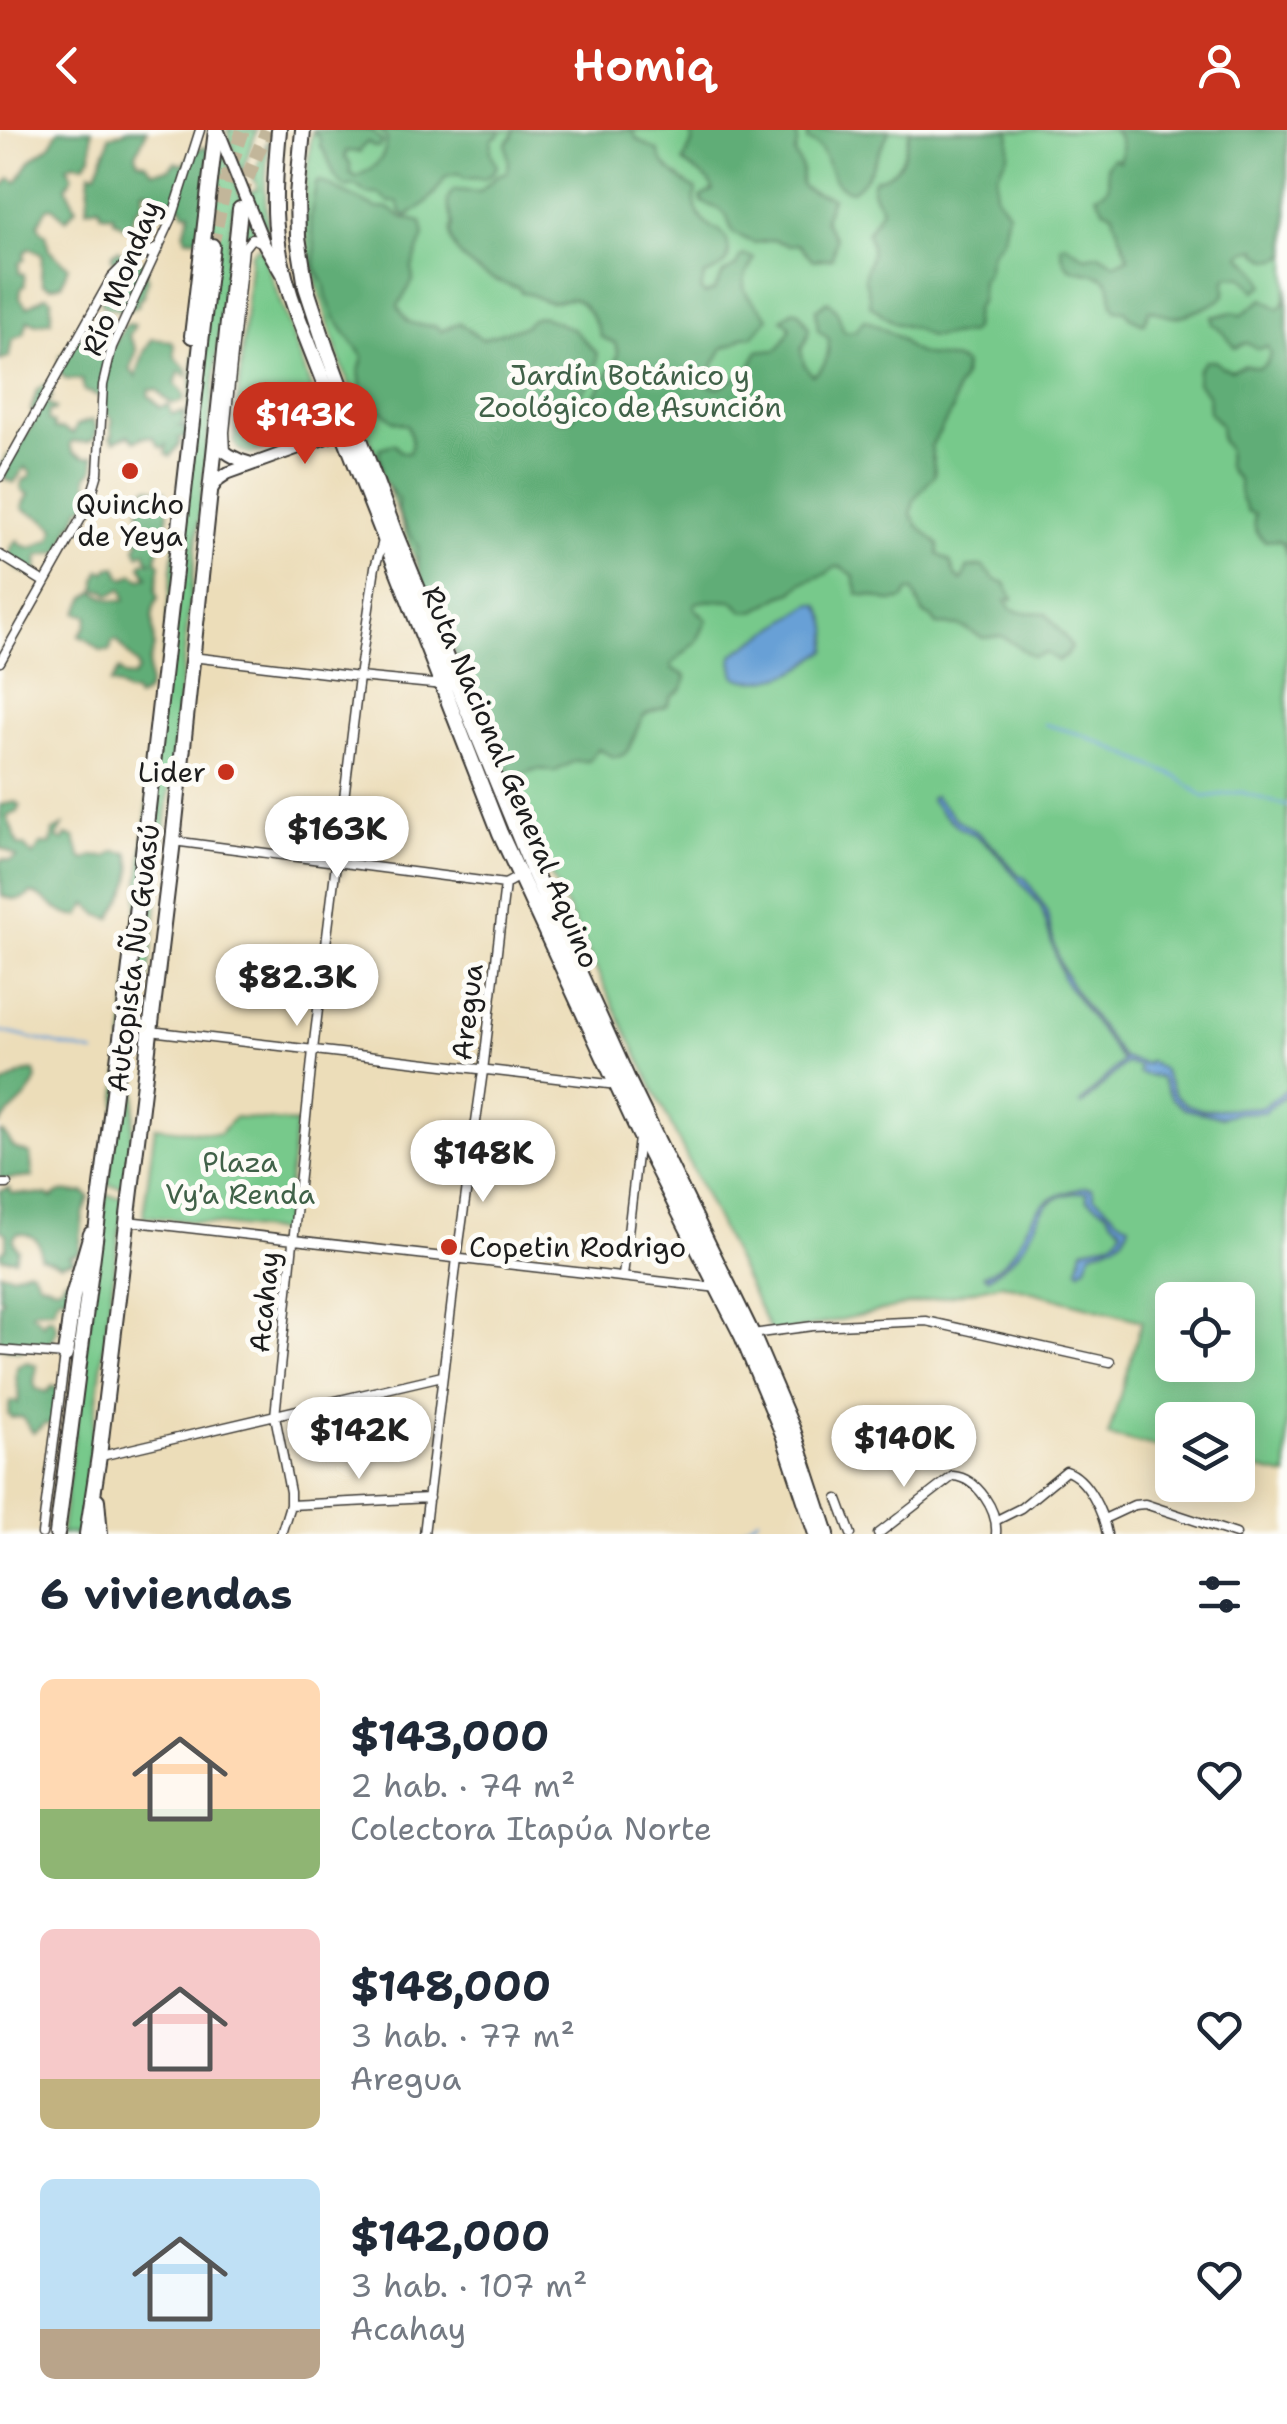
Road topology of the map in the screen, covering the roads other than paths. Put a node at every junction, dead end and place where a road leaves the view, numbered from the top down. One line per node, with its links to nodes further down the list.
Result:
1 (200, 130): 8 (street, Río Monday)
2 (217, 130): 6 (main road); 16 (highway)
3 (279, 130): 9 (highway, Ruta Nacional General Aquino)
4 (304, 130): 26 (highway, Ruta Nacional General Aquino)
5 (240, 209): 11 (highway, Autopista Ñu Guasú)
6 (264, 244): 9 (main road); 12 (street)
7 (212, 246): 16 (highway, Autopista Ñu Guasú)
8 (158, 247): 14 (street); 19 (street, Río Monday)
9 (284, 279): 10 (highway, Ruta Nacional General Aquino)
10 (342, 432): 13 (main road); 17 (highway, Ruta Nacional General Aquino)
11 (215, 440): 12 (main road); 15 (highway, Autopista Ñu Guasú)
12 (226, 452): 13 (main road)
13 (254, 463): 15 (main road)
14 (0, 477)
15 (210, 492): 20 (highway, Autopista Ñu Guasú)
16 (180, 516): 33 (highway, Autopista Ñu Guasú)
17 (384, 538): 22 (street, Acahay); 23 (highway, Ruta Nacional General Aquino)
18 (0, 555): 19 (street)
19 (44, 582): 21 (street, Río Monday)
20 (192, 657): 22 (street); 24 (highway, Autopista Ñu Guasú)
21 (0, 662)
22 (359, 678): 23 (street); 25 (street, Acahay)
23 (443, 685): 26 (highway, Ruta Nacional General Aquino)
24 (173, 841): 25 (street); 28 (highway, Autopista Ñu Guasú)
25 (337, 862): 27 (street); 29 (street, Acahay)
26 (526, 872): 27 (street); 31 (highway, Ruta Nacional General Aquino); 39 (highway, Ruta Nacional General Aquino)
27 (505, 884): 30 (street, Aregua)
28 (150, 1032): 29 (street); 34 (highway, Autopista Ñu Guasú)
29 (314, 1050): 30 (street); 35 (street, Acahay)
30 (483, 1071): 31 (street); 36 (street, Aregua)
31 (617, 1085): 32 (highway, Ruta Nacional General Aquino)
32 (639, 1134): 37 (street); 38 (highway, Ruta Nacional General Aquino)
33 (101, 1205): 41 (highway); 53 (highway, Autopista Ñu Guasú)
34 (127, 1221): 35 (street); 45 (highway, Autopista Ñu Guasú)
35 (294, 1239): 36 (street); 44 (street, Acahay)
36 (456, 1258): 37 (street); 43 (street, Aregua)
37 (623, 1276): 38 (street)
38 (718, 1288): 58 (highway, Ruta Nacional General Aquino)
39 (752, 1334): 42 (street); 59 (highway, Ruta Nacional General Aquino)
40 (0, 1350): 41 (street)
41 (65, 1355): 52 (street)
42 (1110, 1362)
43 (442, 1376): 44 (street); 47 (street, Aregua)
44 (275, 1416): 45 (street); 49 (street, Acahay)
45 (99, 1456): 46 (highway, Autopista Ñu Guasú)
46 (94, 1485): 54 (highway, Autopista Ñu Guasú); 55 (highway)
47 (429, 1498): 49 (street); 57 (street, Aregua)
48 (838, 1498): 60 (street)
49 (290, 1505): 56 (street, Acahay)
50 (1104, 1519): 51 (street); 63 (street); 64 (street)
51 (998, 1520): 61 (street); 62 (street)
52 (42, 1534)
53 (58, 1534)
54 (87, 1534)
55 (100, 1534)
56 (281, 1534)
57 (424, 1534)
58 (816, 1534)
59 (827, 1534)
60 (850, 1534)
61 (878, 1534)
62 (996, 1534)
63 (1107, 1534)
64 (1236, 1534)

